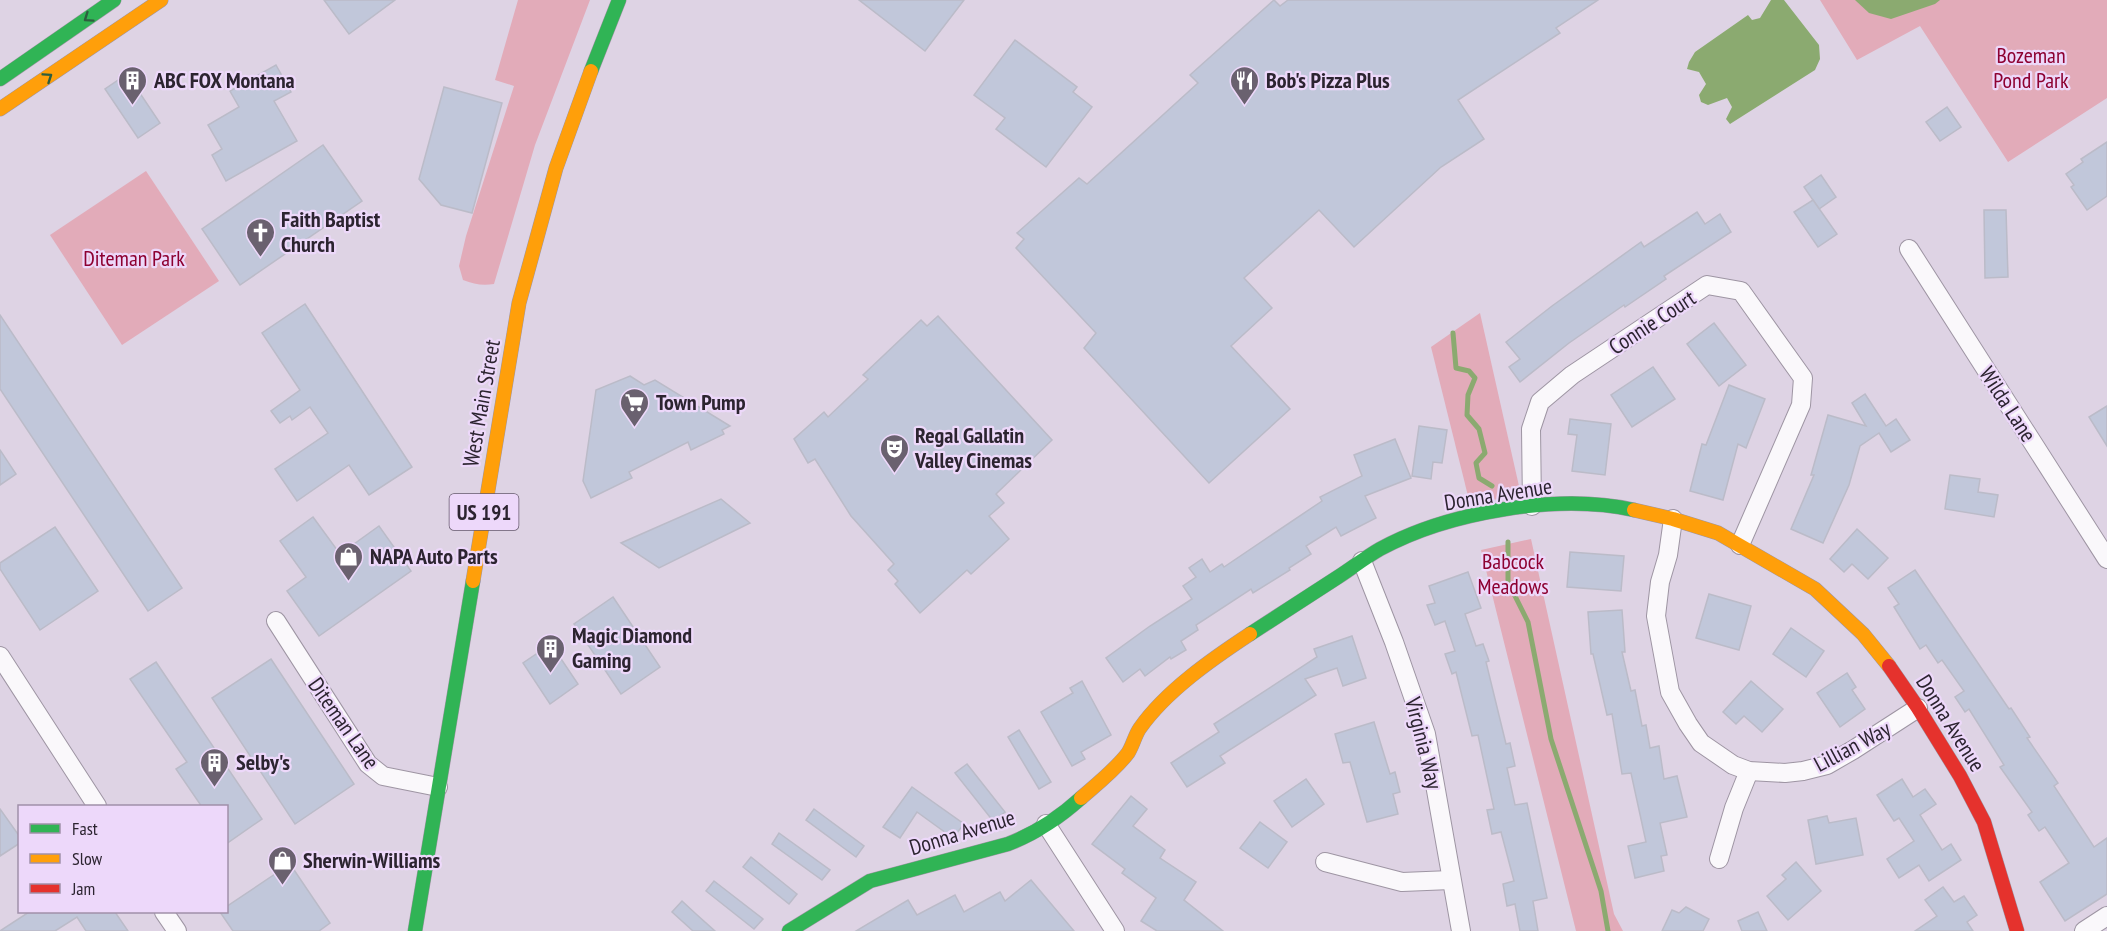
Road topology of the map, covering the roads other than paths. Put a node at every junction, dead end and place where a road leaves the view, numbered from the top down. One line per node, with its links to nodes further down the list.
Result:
1 (114, 0): 4 (main road, one-way to 4)
2 (161, 0): 5 (main road, one-way to 2)
3 (619, 0): 16 (main road, West Main Street / US 191)
4 (0, 79)
5 (0, 110)
6 (1909, 249): 10 (street, Wilda Lane)
7 (1532, 506): 8 (main road, Donna Avenue); 9 (street, Connie Court); 11 (main road, Donna Avenue)
8 (1673, 519): 9 (main road, Donna Avenue); 15 (street, Lillian Way)
9 (1740, 545): 14 (main road, Donna Avenue)
10 (2107, 559)
11 (1362, 561): 18 (main road, Donna Avenue); 21 (street, Virginia Way)
12 (276, 621): 16 (street, Diteman Lane)
13 (0, 656): 17 (street)
14 (1918, 708): 15 (street, Lillian Way); 29 (main road, Donna Avenue)
15 (1749, 771): 19 (street)
16 (438, 787): 26 (main road, West Main Street / US 191)
17 (96, 805)
18 (1046, 824): 24 (main road, Donna Avenue); 27 (street)
19 (1719, 859)
20 (1325, 862): 21 (street)
21 (1451, 880): 28 (street, Virginia Way)
22 (166, 913): 25 (street)
23 (2107, 916): 30 (street)
24 (800, 928)
25 (177, 931)
26 (415, 931)
27 (1115, 931)
28 (1461, 931)
29 (2017, 931)
30 (2084, 931)

